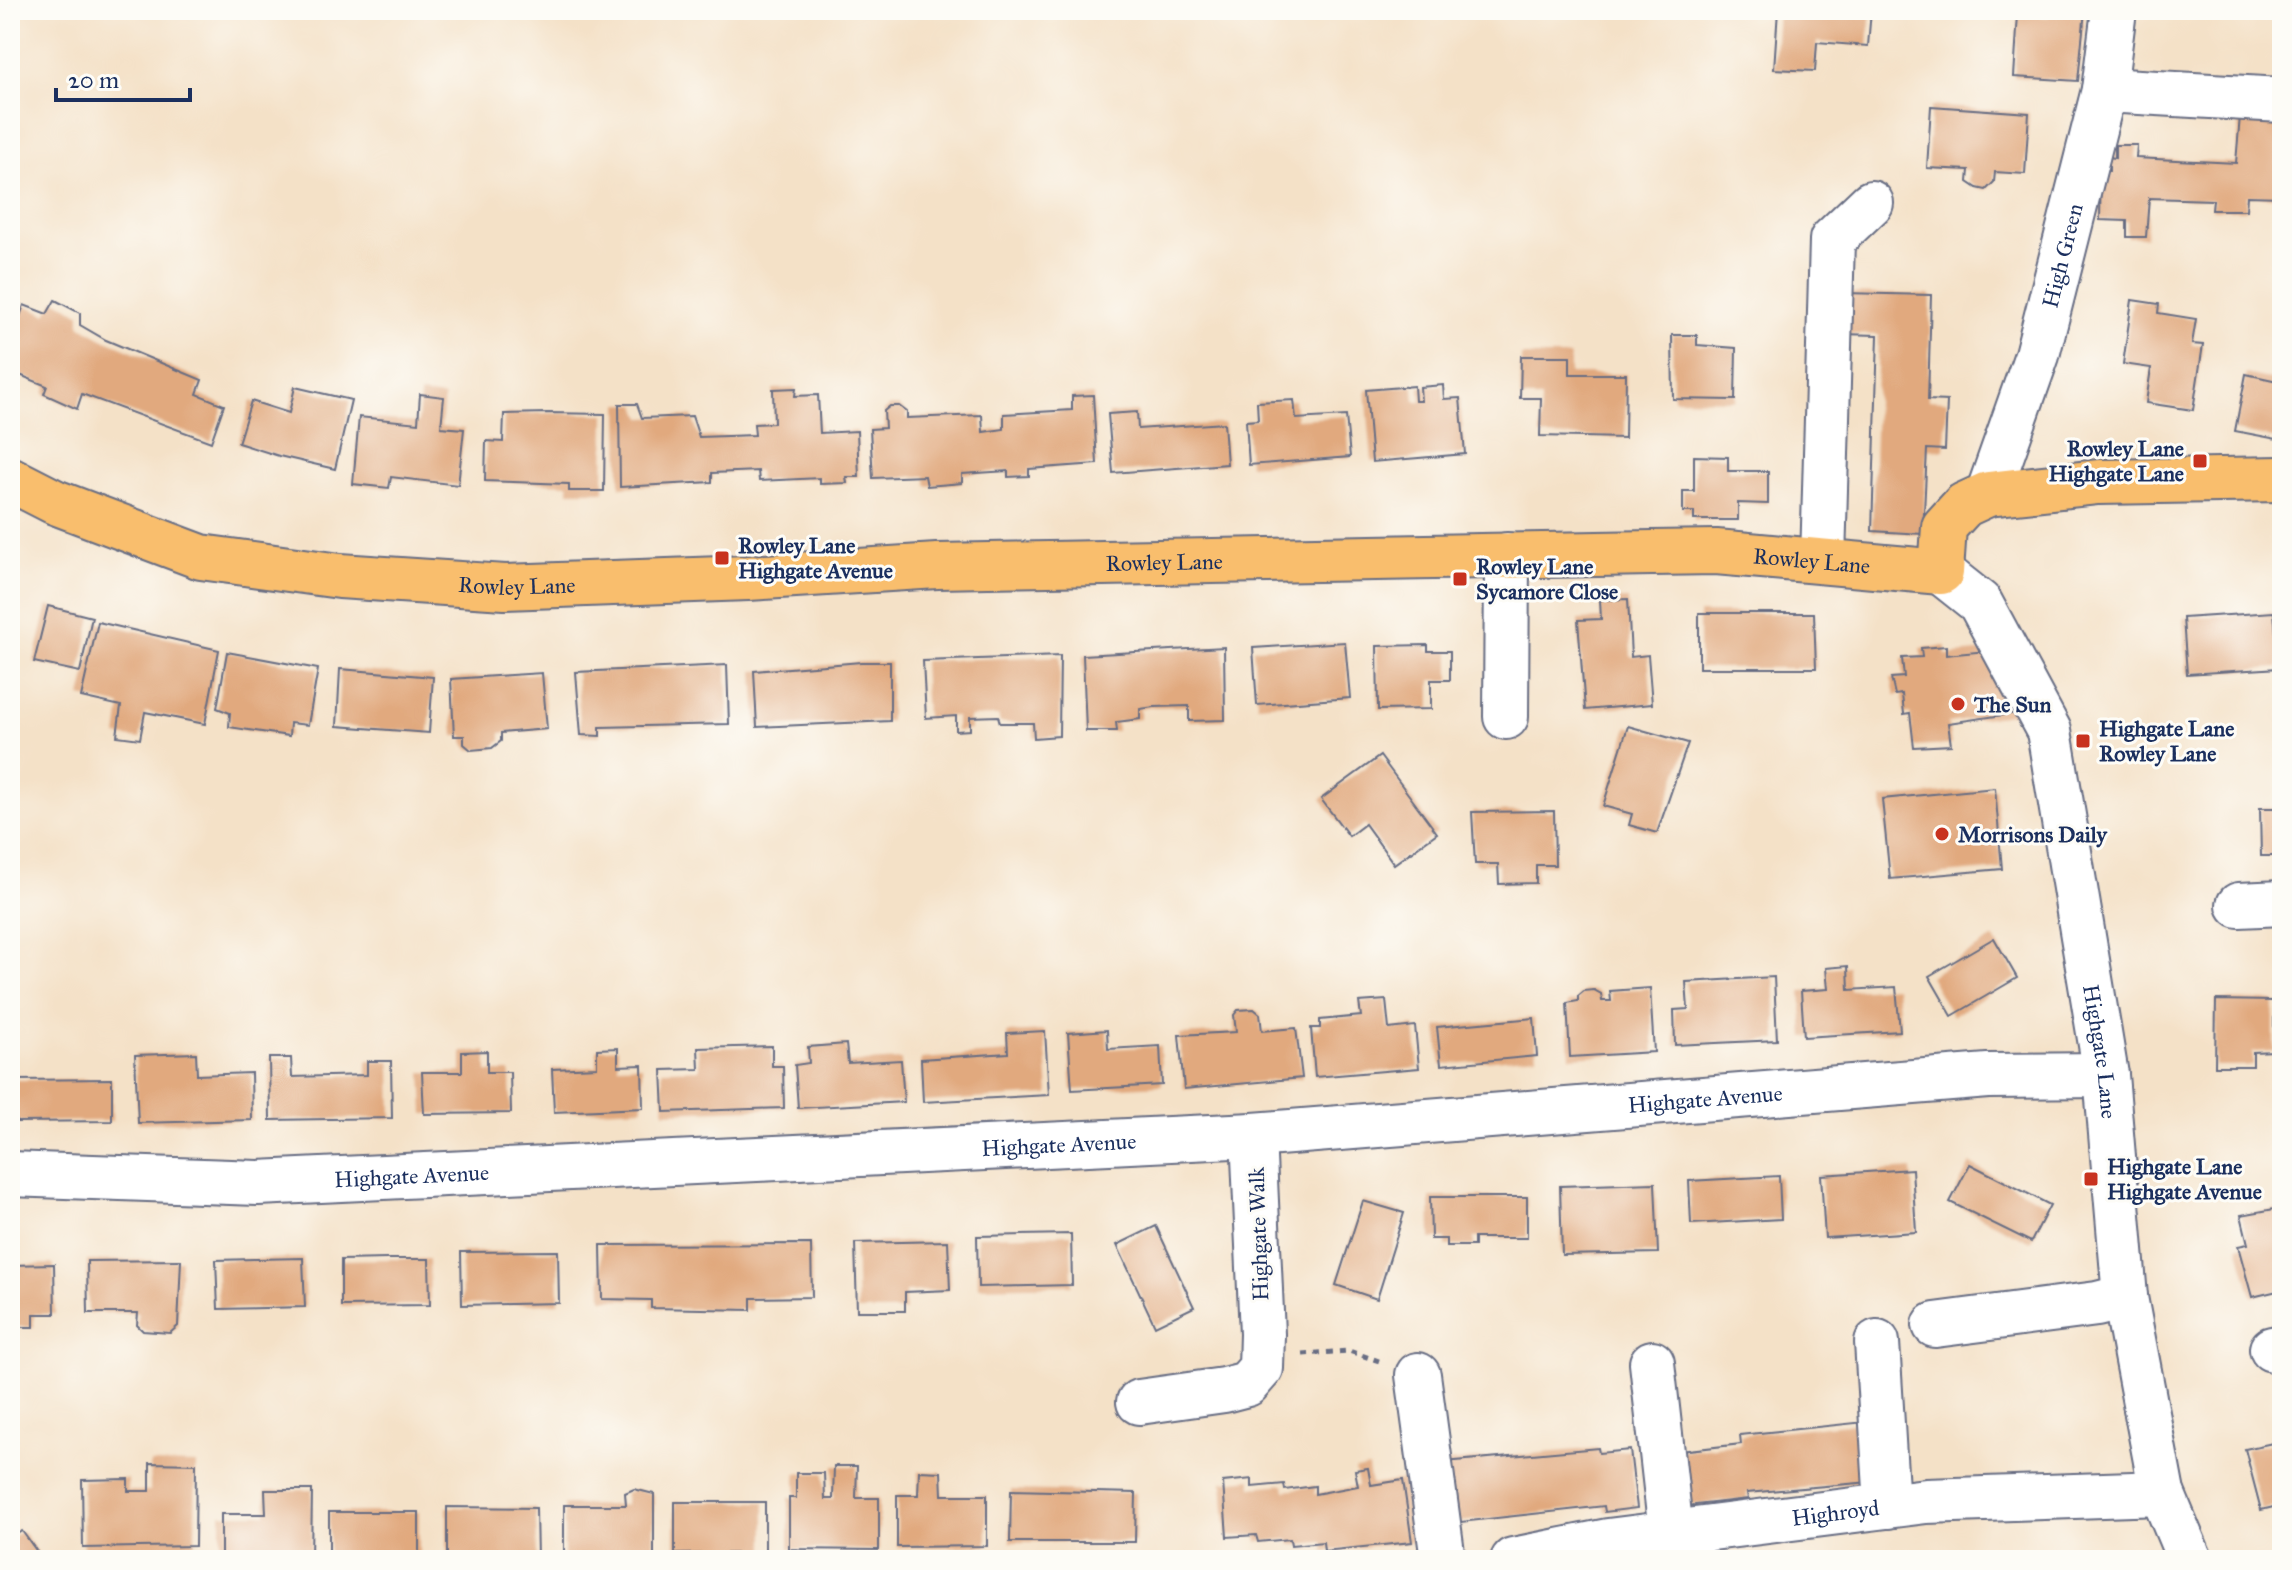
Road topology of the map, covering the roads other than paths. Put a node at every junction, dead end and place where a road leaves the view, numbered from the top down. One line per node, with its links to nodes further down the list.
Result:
1 (2114, 10): 2 (street, High Green)
2 (2104, 90): 3 (street); 7 (street, High Green)
3 (2282, 100)
4 (1871, 203): 9 (street)
5 (10, 479): 8 (main road, Rowley Lane)
6 (2282, 479): 7 (main road)
7 (1988, 494): 10 (main road)
8 (1507, 555): 9 (main road, Rowley Lane); 11 (street)
9 (1823, 561): 10 (main road, Rowley Lane)
10 (1941, 572): 14 (street, Highgate Lane)
11 (1506, 717)
12 (2282, 903): 13 (street)
13 (2239, 905)
14 (2106, 1075): 15 (street, Highgate Avenue); 17 (street, Highgate Lane)
15 (1253, 1135): 16 (street, Highgate Avenue); 22 (street, Highgate Walk)
16 (10, 1174)
17 (2125, 1297): 18 (street); 23 (street, Highgate Lane)
18 (1935, 1325)
19 (1877, 1342): 24 (street)
20 (1652, 1363): 25 (street)
21 (1418, 1375): 26 (street)
22 (1139, 1402)
23 (2162, 1493): 24 (street, Highroyd); 28 (street, Highgate Lane)
24 (1887, 1506): 25 (street, Highroyd)
25 (1671, 1533): 27 (street, Highroyd)
26 (1443, 1560)
27 (1513, 1560)
28 (2190, 1560)

